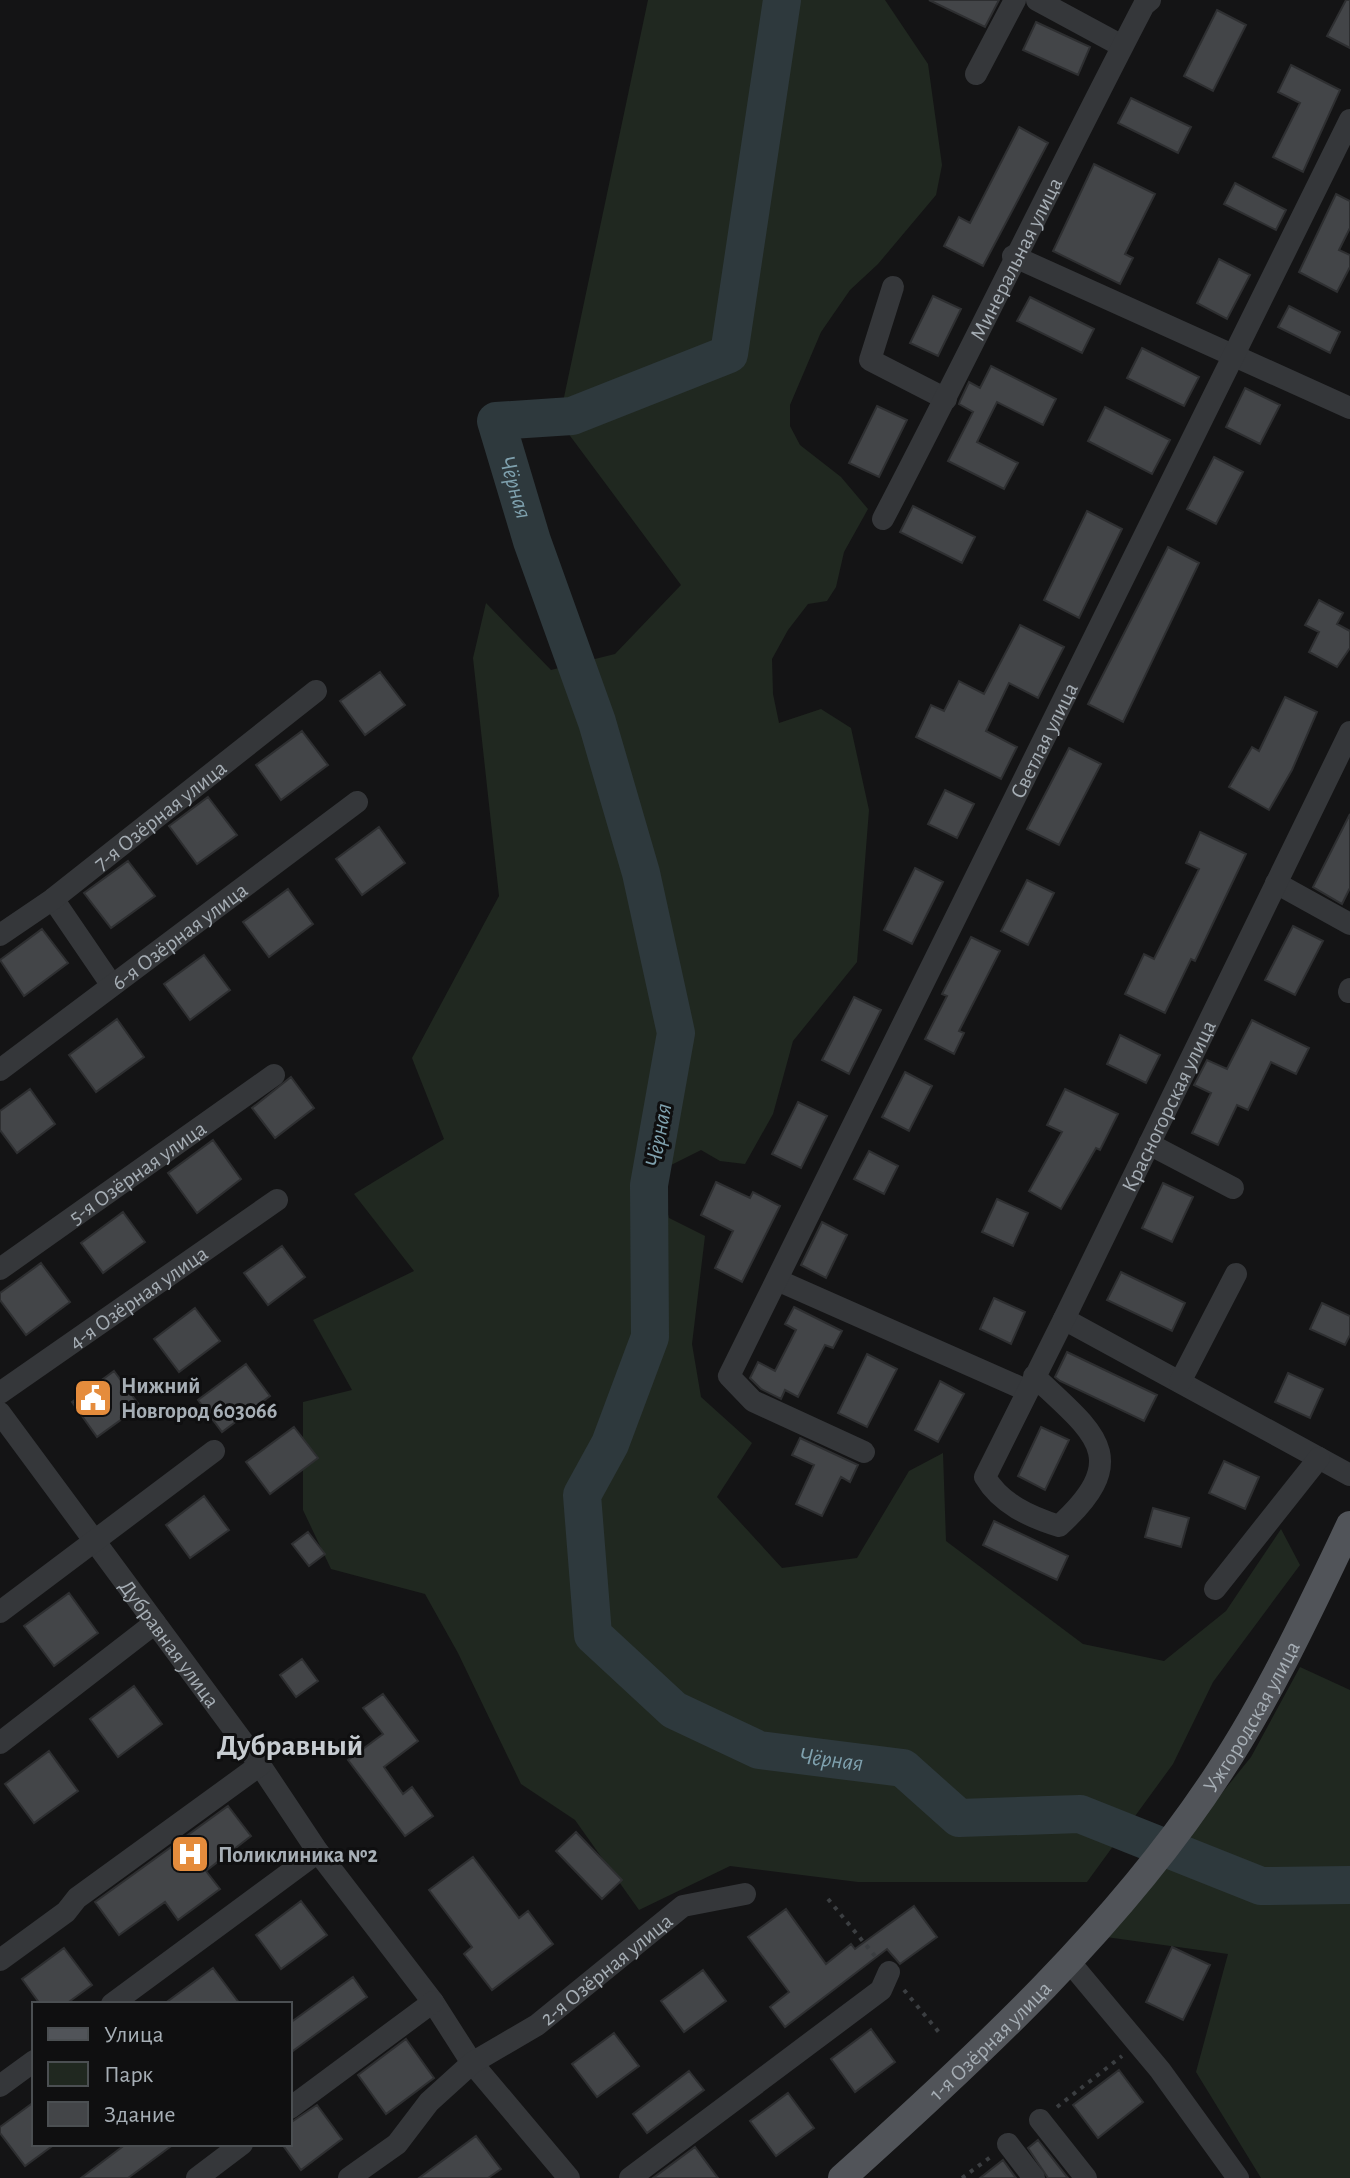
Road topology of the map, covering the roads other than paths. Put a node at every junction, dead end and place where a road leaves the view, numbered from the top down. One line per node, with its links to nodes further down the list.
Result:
1 (1015, 0): 5 (street)
2 (1037, 0): 4 (street)
3 (1150, 0): 4 (street, Минеральная улица)
4 (1122, 46): 7 (street, Минеральная улица)
5 (976, 74)
6 (1350, 120): 9 (street, Светлая улица)
7 (1013, 256): 9 (street); 10 (street, Минеральная улица)
8 (893, 287): 10 (street)
9 (1235, 354): 11 (street); 28 (street, Светлая улица)
10 (946, 399): 12 (street, Минеральная улица)
11 (1350, 408)
12 (883, 519)
13 (316, 691): 17 (street, 7-я Озёрная улица)
14 (1350, 732): 16 (street, Красногорская улица)
15 (357, 802): 20 (street, 6-я Озёрная улица)
16 (1276, 883): 18 (street); 23 (street, Красногорская улица)
17 (53, 899): 19 (street, 7-я Озёрная улица); 20 (street)
18 (1350, 924)
19 (0, 935)
20 (111, 984): 21 (street, 6-я Озёрная улица)
21 (0, 1070)
22 (274, 1075): 26 (street, 5-я Озёрная улица)
23 (1149, 1144): 24 (street); 29 (street, Красногорская улица)
24 (1233, 1188)
25 (277, 1200): 32 (street, 4-я Озёрная улица)
26 (0, 1269)
27 (1236, 1274): 30 (street)
28 (777, 1280): 31 (street); 35 (street, Светлая улица)
29 (1064, 1319): 30 (street); 31 (street, Красногорская улица)
30 (1180, 1382): 36 (street)
31 (1030, 1383): 31 (street, Красногорская улица)
32 (0, 1393)
33 (0, 1413): 39 (street, Дубравная улица)
34 (214, 1451): 39 (street)
35 (864, 1452)
36 (1319, 1458): 37 (street); 40 (street)
37 (1350, 1475)
38 (1350, 1525): 46 (main road, Ужгородская улица)
39 (92, 1540): 41 (street); 42 (street, Дубравная улица)
40 (1215, 1589)
41 (0, 1612)
42 (155, 1623): 43 (street); 44 (street, Дубравная улица)
43 (0, 1743)
44 (260, 1765): 45 (street, Дубравная улица); 48 (street)
45 (318, 1852): 51 (street); 52 (street, Дубравная улица)
46 (1128, 1891): 49 (main road, 1-я Озёрная улица)
47 (745, 1894): 54 (street, 2-я Озёрная улица)
48 (0, 1960)
49 (1068, 1960): 64 (main road, 1-я Озёрная улица); 67 (street)
50 (889, 1972): 63 (street)
51 (115, 2002)
52 (433, 2002): 54 (street, Дубравная улица); 56 (street)
53 (32, 2062): 55 (street)
54 (472, 2063): 61 (street, 2-я Озёрная улица); 62 (street, Дубравная улица)
55 (0, 2086)
56 (292, 2107)
57 (1040, 2120): 66 (street)
58 (1008, 2144): 65 (street)
59 (239, 2146): 60 (street)
60 (197, 2178)
61 (349, 2178)
62 (569, 2178)
63 (630, 2178)
64 (842, 2178)
65 (1034, 2178)
66 (1086, 2178)
67 (1238, 2178)

